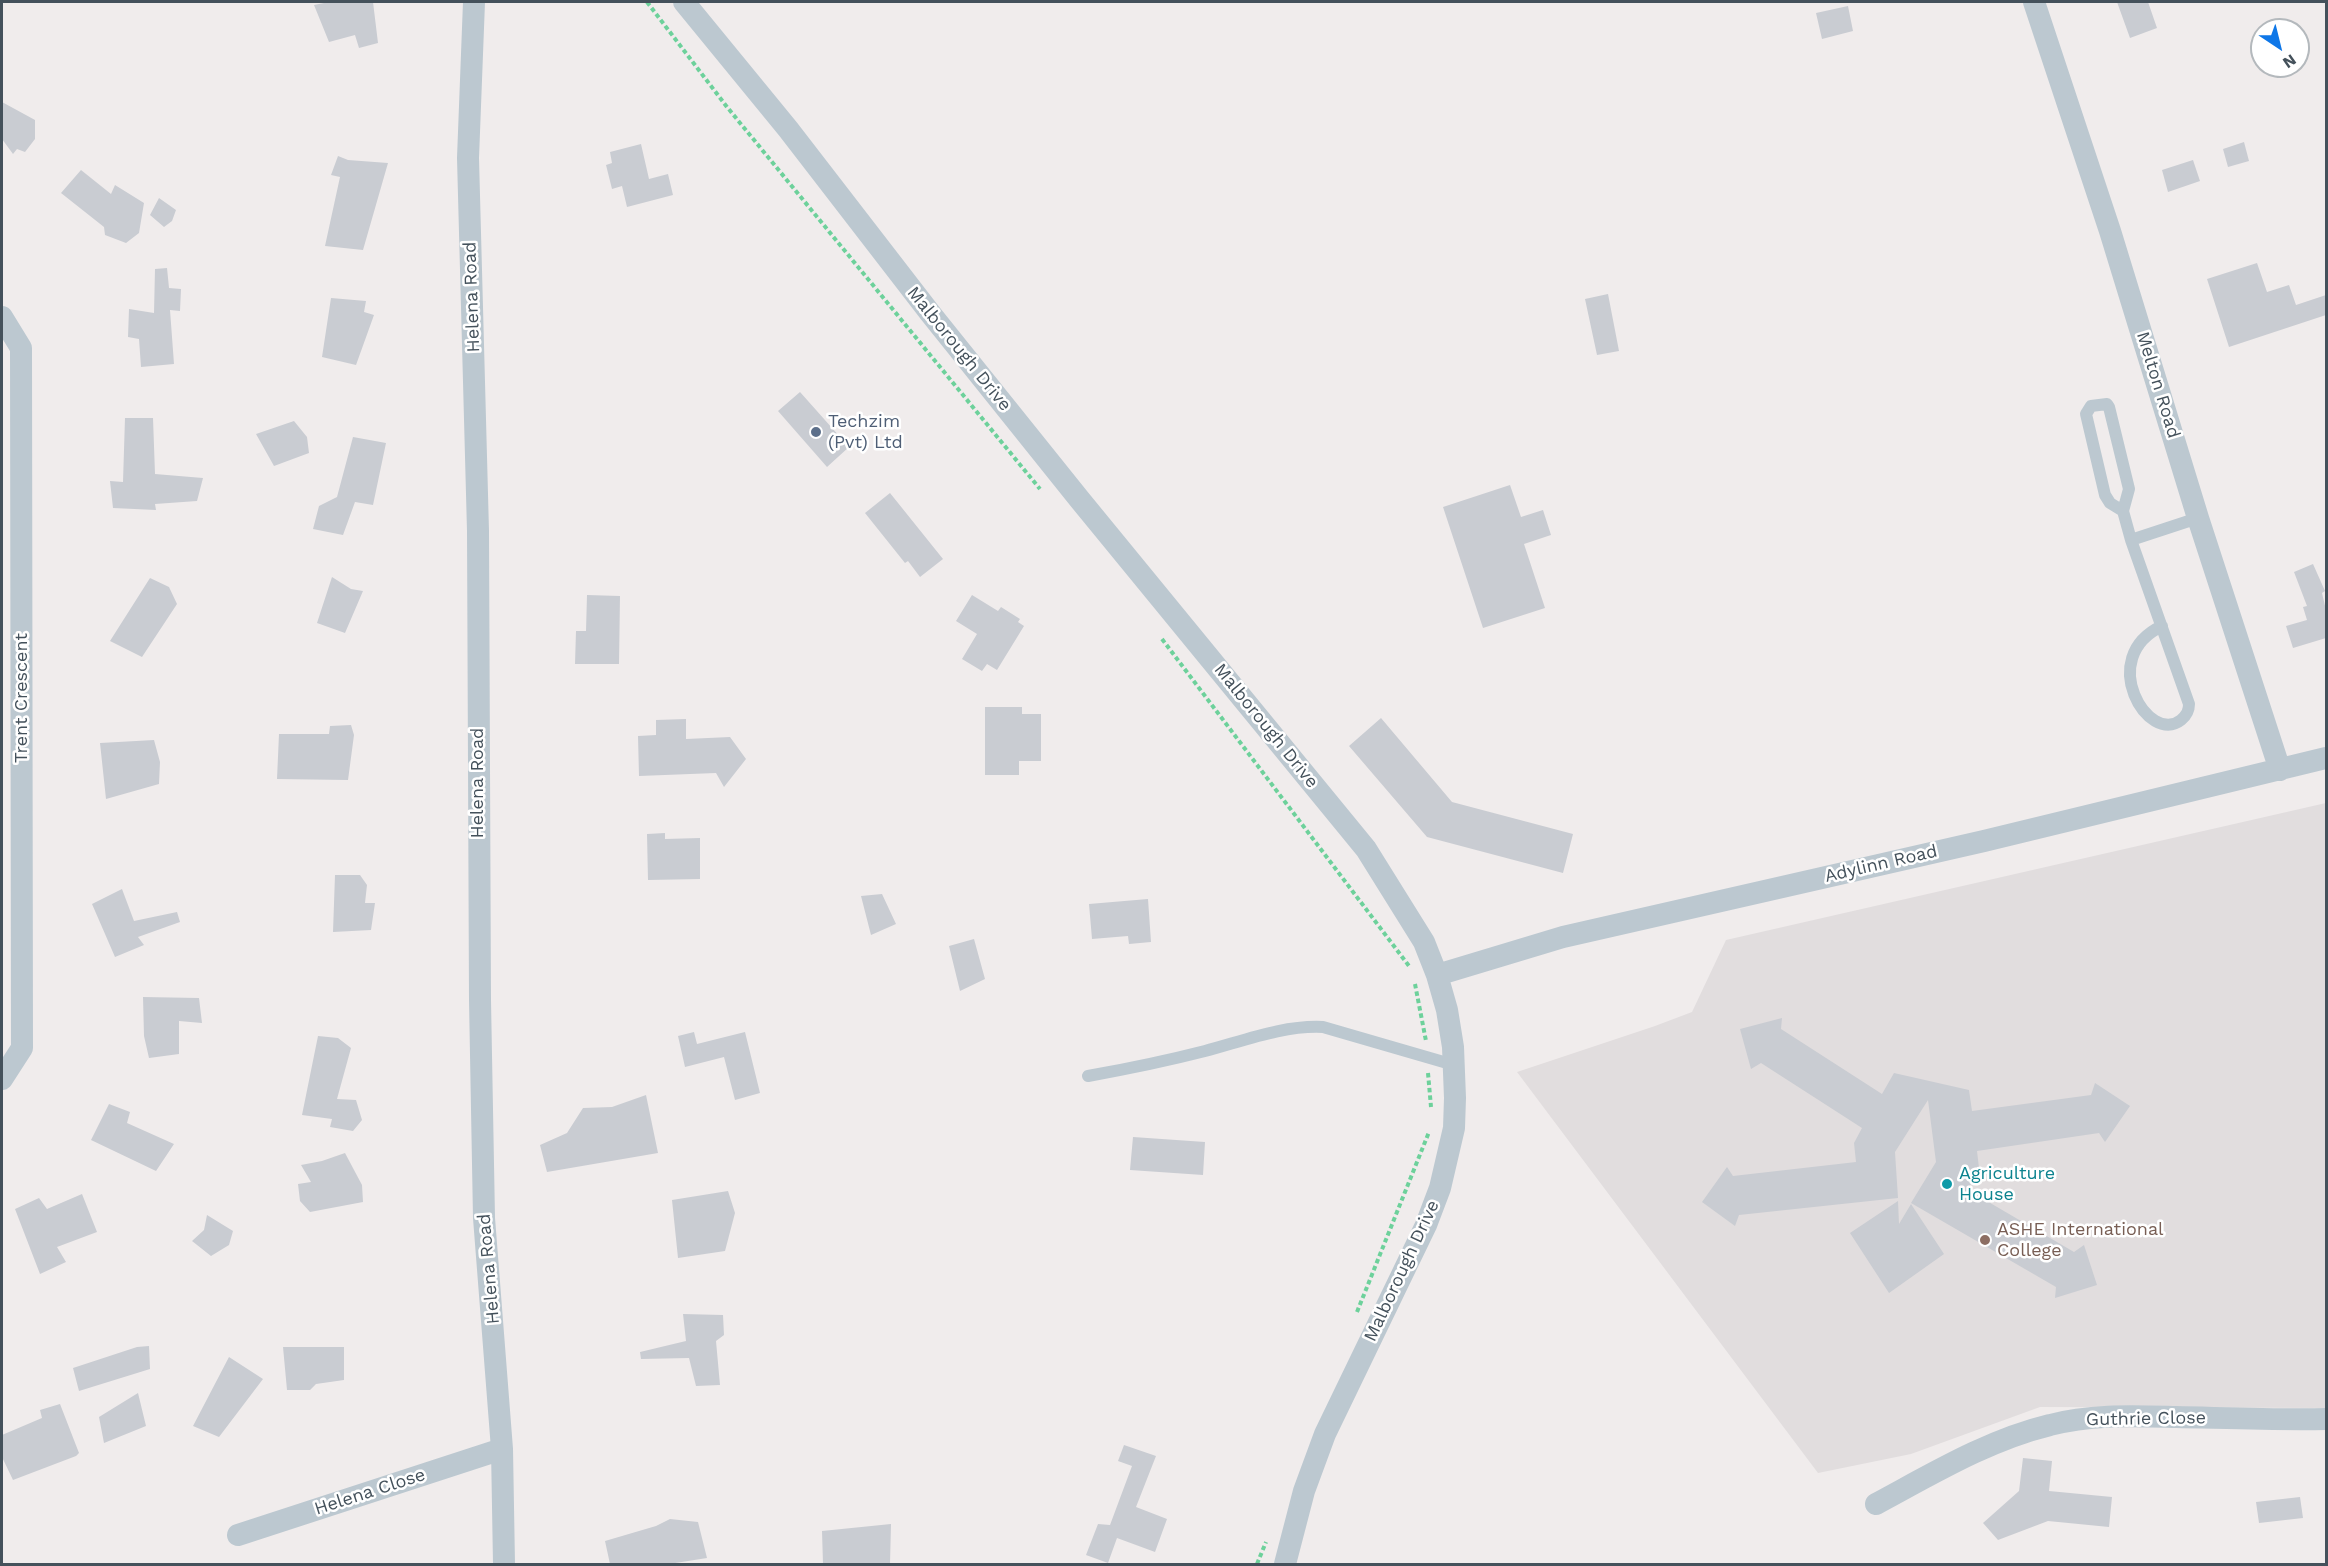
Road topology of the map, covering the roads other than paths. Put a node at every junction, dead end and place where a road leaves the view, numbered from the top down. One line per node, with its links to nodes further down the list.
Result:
1 (474, 2): 16 (street, Helena Road)
2 (689, 2): 11 (street, Malborough Drive)
3 (2034, 2): 6 (street, Melton Road)
4 (2, 317): 14 (street, Trent Crescent)
5 (2122, 511): 5 (lane); 7 (lane)
6 (2198, 518): 7 (lane); 10 (street, Melton Road)
7 (2131, 540): 8 (lane)
8 (2162, 626): 8 (lane)
9 (2326, 758): 10 (street, Adylinn Road)
10 (2280, 770): 11 (street, Adylinn Road)
11 (1437, 975): 12 (street, Malborough Drive)
12 (1454, 1065): 13 (lane); 20 (street, Malborough Drive)
13 (1088, 1076)
14 (2, 1079)
15 (2326, 1419): 17 (street, Guthrie Close)
16 (501, 1449): 18 (street, Helena Close); 19 (street, Helena Road)
17 (1876, 1504)
18 (238, 1535)
19 (504, 1564)
20 (1285, 1564)

